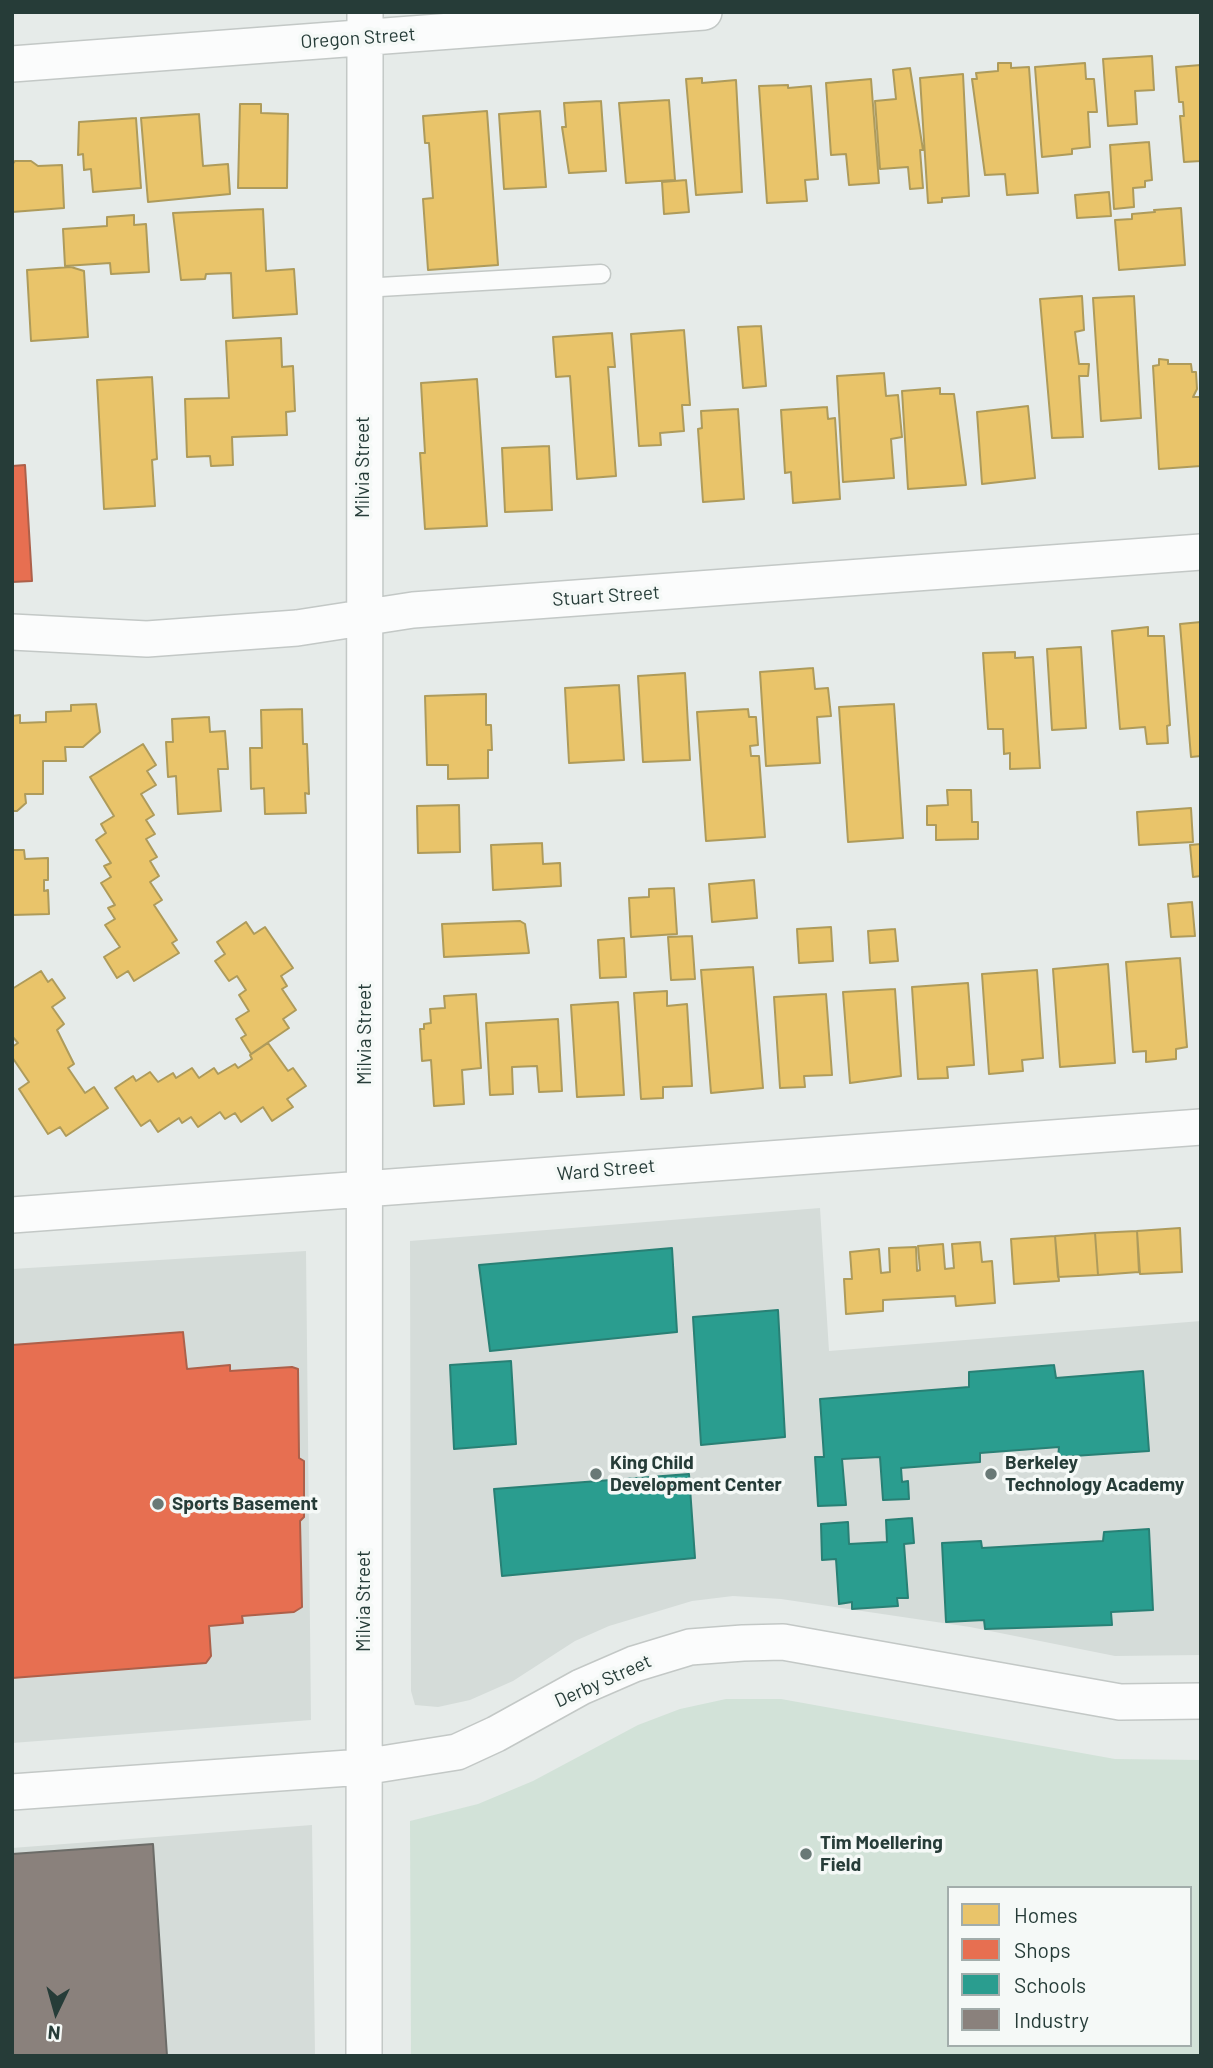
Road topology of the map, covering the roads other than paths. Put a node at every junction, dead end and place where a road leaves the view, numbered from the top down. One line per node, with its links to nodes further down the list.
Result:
1 (704, 12): 2 (street, Oregon Street)
2 (365, 25): 3 (street, Oregon Street); 5 (street, Milvia Street)
3 (12, 64)
4 (601, 274): 5 (lane)
5 (363, 288): 7 (street, Milvia Street)
6 (1201, 552): 7 (street, Stuart Street)
7 (363, 618): 8 (street, Stuart Street); 10 (street, Milvia Street)
8 (12, 632)
9 (1201, 1127): 10 (street, Ward Street)
10 (366, 1190): 11 (street, Ward Street); 13 (street, Milvia Street)
11 (12, 1215)
12 (1201, 1701): 13 (street, Derby Street)
13 (363, 1767): 14 (street, Derby Street); 15 (street, Milvia Street)
14 (12, 1792)
15 (364, 2056)

